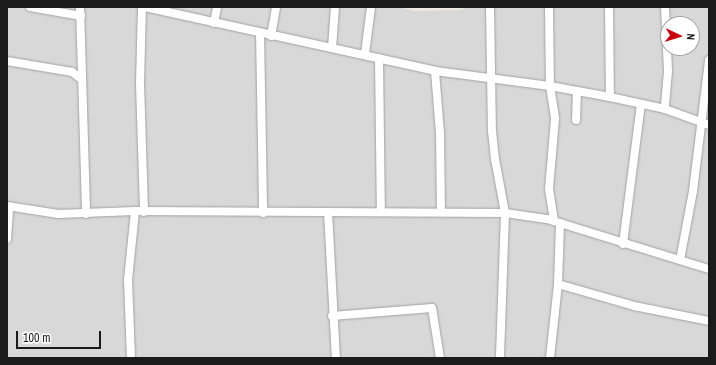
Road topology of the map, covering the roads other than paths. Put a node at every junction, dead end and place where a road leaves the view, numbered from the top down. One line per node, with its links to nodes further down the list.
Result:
1 (30, 7): 13 (street)
2 (80, 7): 13 (street)
3 (142, 7): 35 (street)
4 (145, 7): 14 (street)
5 (217, 7): 14 (street)
6 (276, 7): 16 (street)
7 (335, 7): 17 (street)
8 (371, 7): 18 (street)
9 (490, 7): 24 (street)
10 (549, 7): 25 (street)
11 (609, 7): 27 (street)
12 (665, 7): 29 (street)
13 (81, 16): 22 (street)
14 (214, 23): 15 (street)
15 (260, 33): 16 (street); 37 (street)
16 (271, 36): 17 (street)
17 (332, 48): 18 (street)
18 (365, 54): 19 (street)
19 (379, 58): 23 (street); 33 (street)
20 (709, 60): 31 (street)
21 (7, 61): 22 (street)
22 (76, 71): 39 (street)
23 (435, 71): 24 (street); 34 (street)
24 (492, 80): 25 (street); 38 (street)
25 (550, 86): 26 (street); 40 (street)
26 (577, 91): 27 (street); 30 (street)
27 (610, 97): 28 (street)
28 (641, 104): 29 (street); 42 (street)
29 (665, 109): 31 (street)
30 (576, 120)
31 (705, 124): 43 (street)
32 (8, 206): 39 (street); 41 (street)
33 (380, 211): 34 (street); 36 (street)
34 (440, 211): 38 (street)
35 (140, 212): 37 (street); 39 (street); 48 (street)
36 (328, 212): 37 (street); 46 (street)
37 (263, 213)
38 (505, 213): 40 (street); 51 (street)
39 (86, 214)
40 (557, 222): 42 (street); 45 (street)
41 (7, 239)
42 (623, 244): 43 (street)
43 (680, 260): 44 (street)
44 (709, 269)
45 (558, 284): 47 (street); 52 (street)
46 (332, 316): 49 (street); 50 (street)
47 (709, 322)
48 (131, 358)
49 (336, 358)
50 (440, 358)
51 (500, 358)
52 (550, 358)

